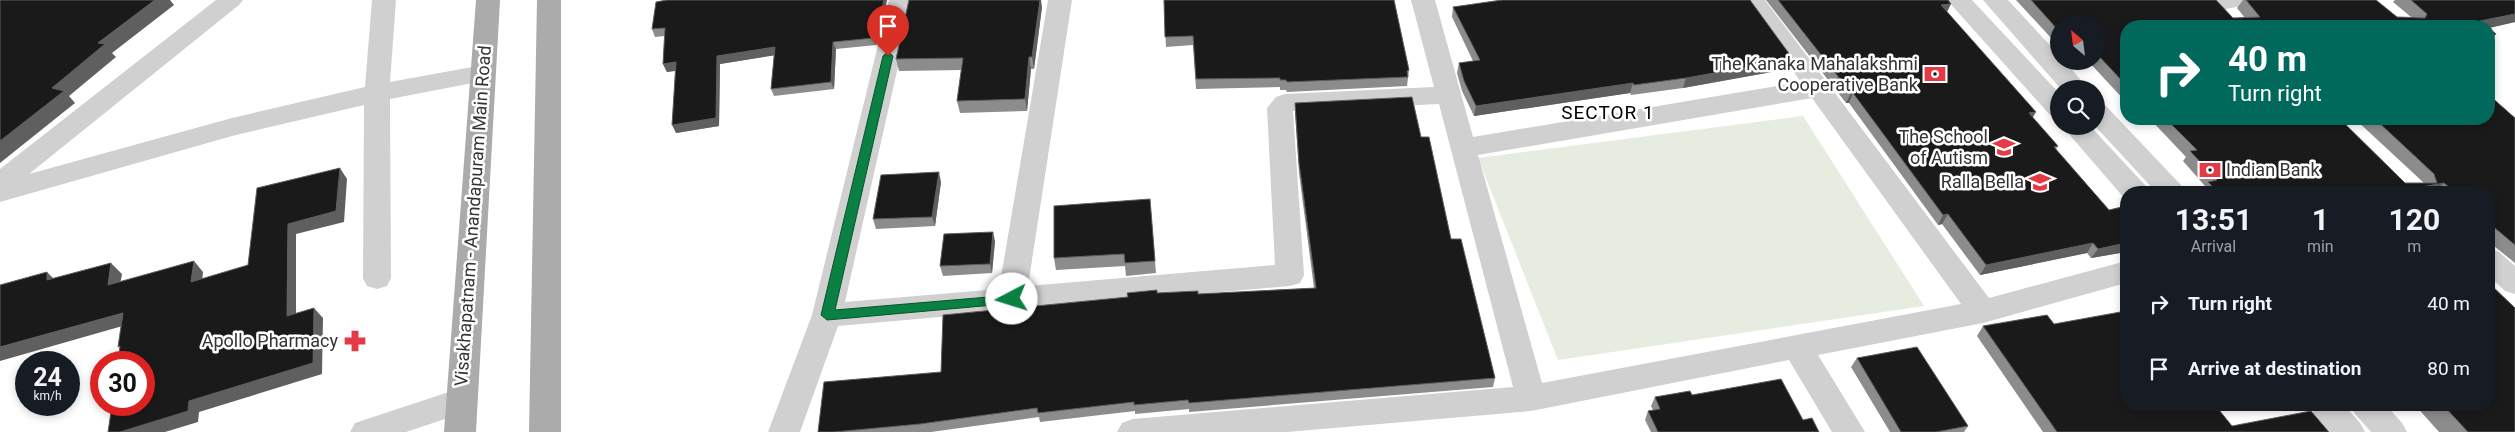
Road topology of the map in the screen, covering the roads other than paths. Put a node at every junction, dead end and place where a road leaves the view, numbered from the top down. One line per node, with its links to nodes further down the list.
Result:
1 (231, 0): 21 (street)
2 (384, 0): 15 (street)
3 (488, 0): 12 (main road, Visakhapatnam - Anandapuram Main Road)
4 (548, 0): 39 (main road)
5 (901, 0): 6 (street); 31 (street)
6 (920, 0)
7 (1060, 0): 29 (street)
8 (1423, 0): 16 (street)
9 (1753, 0): 14 (street)
10 (1959, 0): 17 (street)
11 (1995, 0): 13 (street)
12 (483, 73): 15 (street); 34 (main road, Visakhapatnam - Anandapuram Main Road)
13 (2068, 80)
14 (1818, 88): 20 (street); 30 (street)
15 (377, 93): 24 (street); 27 (street)
16 (1449, 95): 20 (street); 29 (street)
17 (2050, 99)
18 (2105, 121): 23 (street)
19 (2082, 135): 22 (street)
20 (1464, 148): 33 (street)
21 (0, 182)
22 (2129, 186)
23 (2165, 186)
24 (0, 192)
25 (2495, 265): 28 (street)
26 (2120, 274): 30 (street)
27 (377, 278)
28 (2515, 282)
29 (1012, 299): 31 (street)
30 (1983, 311): 32 (street)
31 (827, 315): 40 (street)
32 (1797, 347): 33 (street); 42 (street)
33 (1531, 398): 41 (street)
34 (461, 401): 37 (street); 38 (main road, Visakhapatnam - Anandapuram Main Road)
35 (2330, 411): 43 (street)
36 (2372, 411): 44 (street)
37 (366, 432)
38 (460, 432)
39 (545, 432)
40 (784, 432)
41 (1133, 432)
42 (1849, 432)
43 (2349, 432)
44 (2391, 432)

